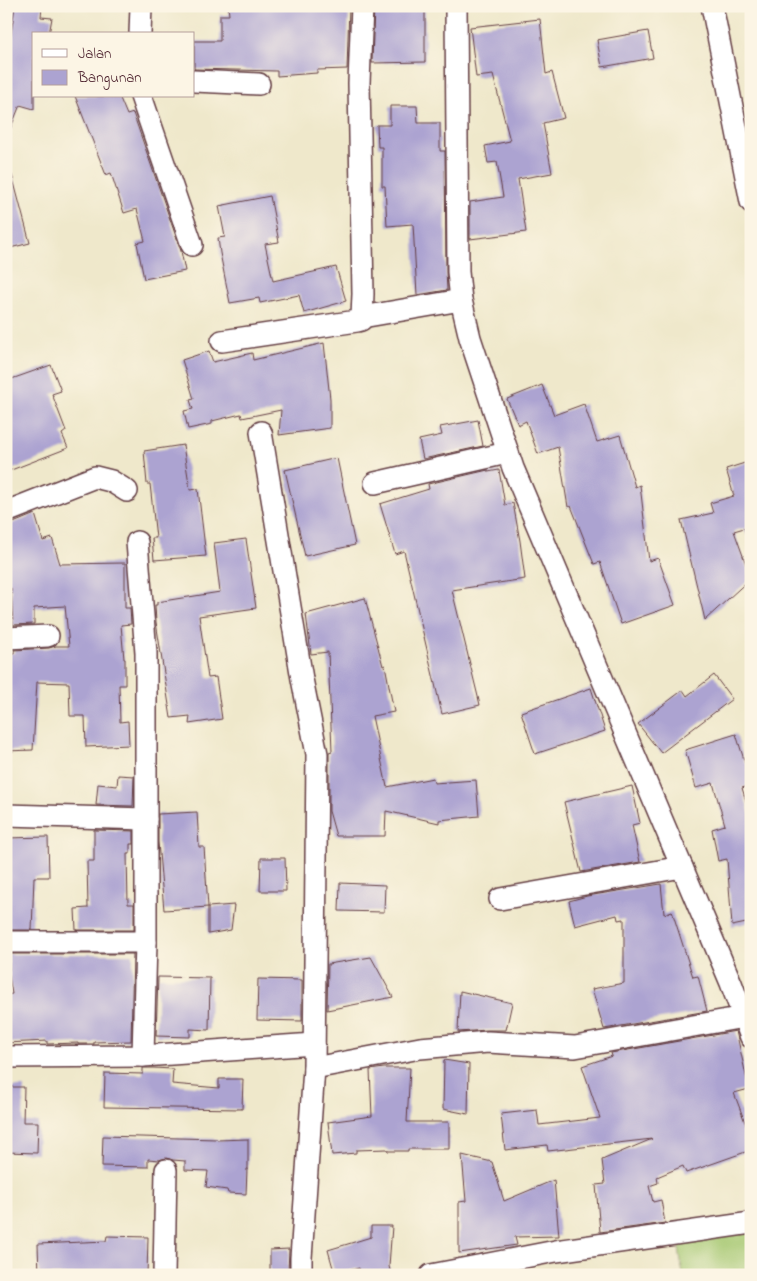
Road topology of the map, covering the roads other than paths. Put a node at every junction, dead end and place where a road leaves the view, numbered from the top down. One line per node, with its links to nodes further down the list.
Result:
1 (141, 6): 5 (street)
2 (362, 6): 12 (street)
3 (456, 6): 11 (street)
4 (712, 6): 9 (street)
5 (140, 32)
6 (195, 81): 7 (street)
7 (259, 84)
8 (142, 98): 10 (street)
9 (751, 202)
10 (192, 245)
11 (461, 300): 12 (street); 15 (street)
12 (362, 317): 13 (street)
13 (222, 341)
14 (261, 432): 31 (street)
15 (507, 453): 16 (street); 24 (street)
16 (375, 483)
17 (127, 492): 18 (street)
18 (6, 512)
19 (137, 542): 23 (street)
20 (48, 636): 21 (street)
21 (6, 638)
22 (6, 815): 23 (street)
23 (146, 819): 27 (street)
24 (682, 867): 25 (street); 28 (street)
25 (500, 899)
26 (11, 942): 27 (street)
27 (146, 942): 32 (street)
28 (731, 983): 29 (street); 30 (street)
29 (751, 992)
30 (747, 1027): 34 (street)
31 (314, 1044): 32 (street); 34 (street)
32 (143, 1056): 33 (street)
33 (6, 1057)
34 (314, 1068): 38 (street)
35 (166, 1170): 37 (street)
36 (751, 1224): 39 (street)
37 (164, 1275)
38 (302, 1275)
39 (431, 1275)

